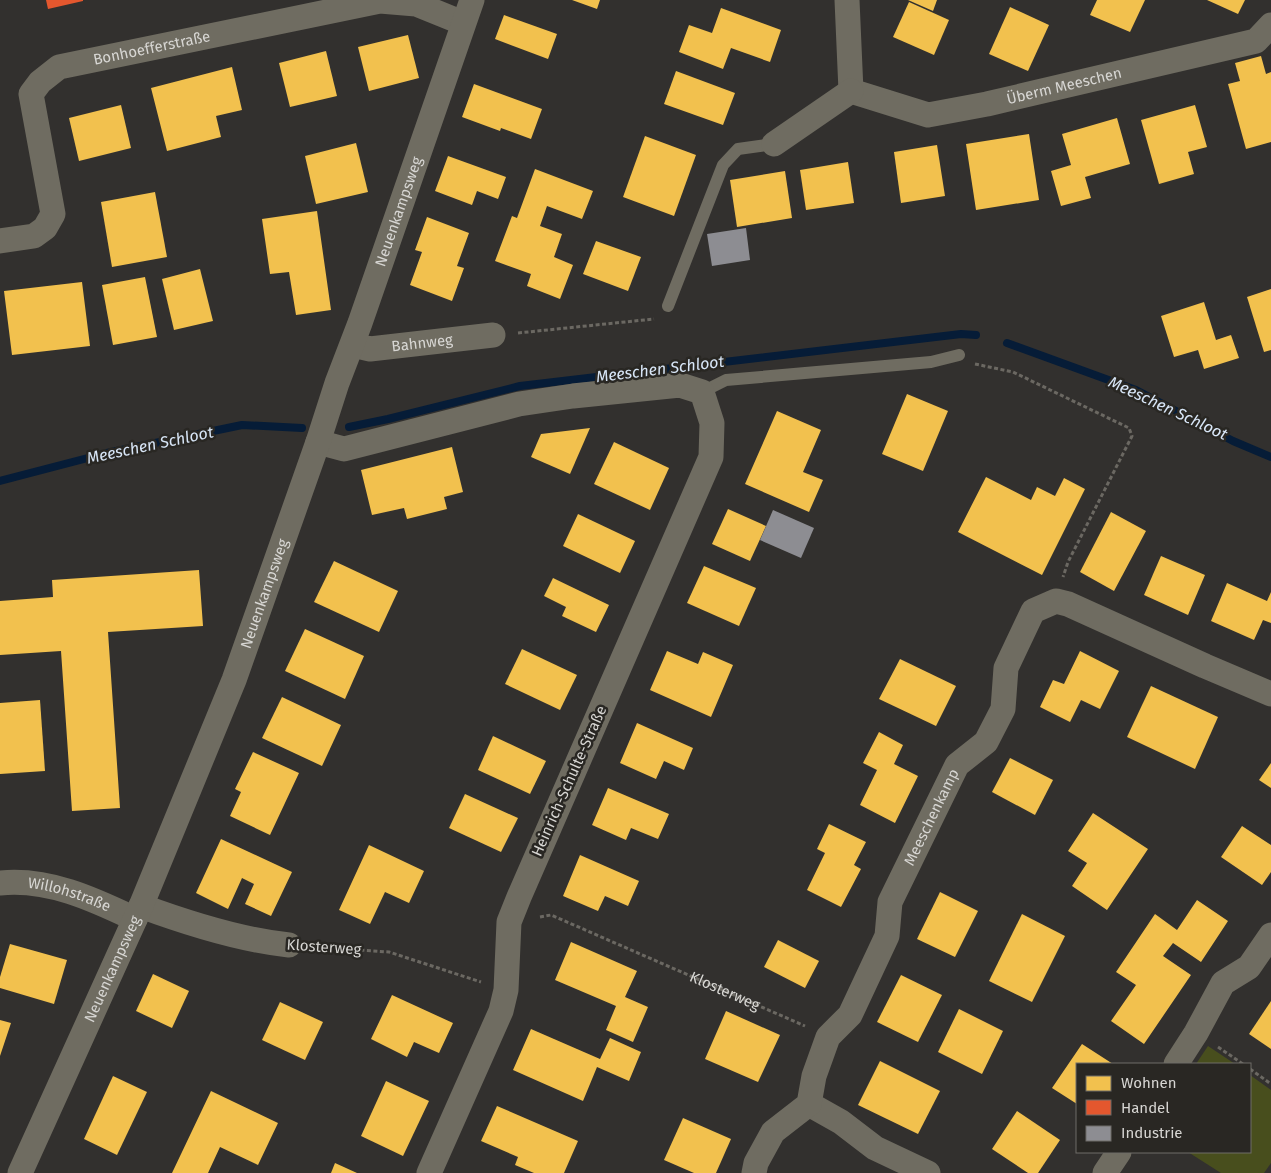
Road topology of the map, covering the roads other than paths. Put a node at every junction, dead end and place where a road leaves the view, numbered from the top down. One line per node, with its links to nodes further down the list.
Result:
1 (847, 0): 4 (street)
2 (468, 11): 6 (street, Bonhoefferstraße); 9 (street, Neuenkampsweg)
3 (1271, 25): 4 (street, Überm Meeschen)
4 (851, 91): 5 (street)
5 (774, 144): 7 (lane)
6 (0, 241)
7 (668, 306)
8 (493, 335): 9 (street, Bahnweg)
9 (352, 345): 12 (street, Neuenkampsweg)
10 (959, 355): 11 (lane)
11 (702, 392): 12 (street); 22 (street, Heinrich-Schulte-Straße)
12 (318, 442): 15 (street, Neuenkampsweg)
13 (1271, 694): 19 (street, Meeschenkamp)
14 (0, 883): 15 (street, Willohstraße)
15 (138, 913): 17 (street, Klosterweg); 21 (street, Neuenkampsweg)
16 (1271, 935): 18 (street)
17 (289, 945)
18 (1177, 1063)
19 (809, 1104): 23 (street); 24 (street)
20 (1118, 1153): 25 (street)
21 (20, 1173)
22 (429, 1173)
23 (754, 1173)
24 (928, 1173)
25 (1105, 1173)

